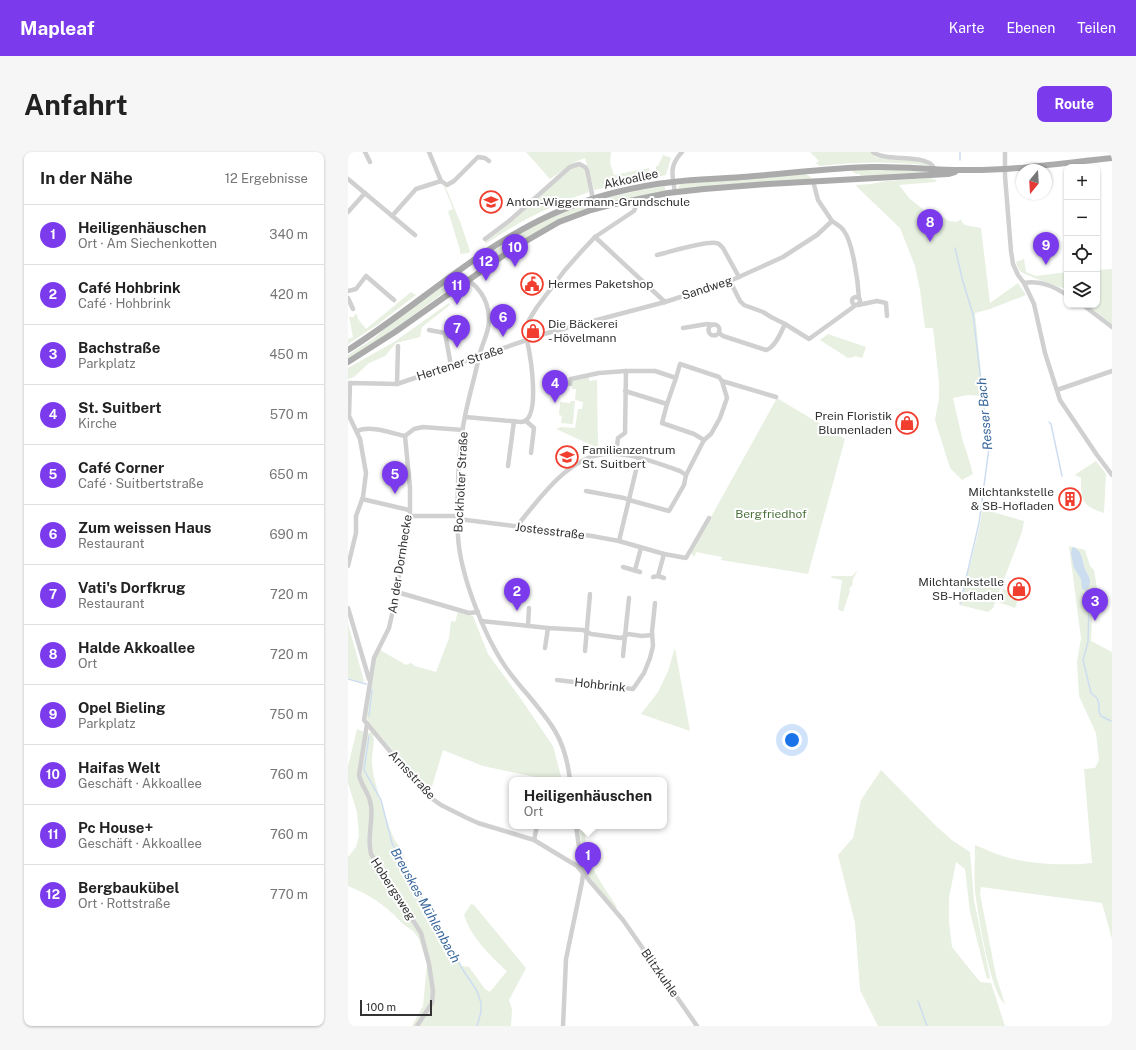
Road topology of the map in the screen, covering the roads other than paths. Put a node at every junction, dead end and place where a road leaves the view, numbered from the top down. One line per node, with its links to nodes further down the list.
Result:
1 (365, 152): 9 (street)
2 (429, 152): 15 (street)
3 (682, 152): 17 (street)
4 (873, 152): 13 (street)
5 (1005, 152): 10 (street)
6 (479, 155): 8 (street); 15 (street)
7 (1112, 158): 10 (main road, Akkoallee)
8 (488, 161)
9 (370, 162)
10 (1004, 168): 13 (main road, Akkoallee); 34 (street)
11 (819, 170): 12 (main road, Akkoallee); 17 (main road, Akkoallee); 18 (main road)
12 (830, 170): 13 (main road, Akkoallee); 16 (main road, Akkoallee)
13 (935, 172): 16 (main road, Akkoallee)
14 (348, 179): 20 (street)
15 (442, 181): 24 (street)
16 (824, 181): 18 (main road, Akkoallee)
17 (673, 182): 19 (street); 21 (main road, Akkoallee)
18 (813, 182): 19 (main road, Akkoallee); 25 (street)
19 (675, 192): 22 (main road, Akkoallee)
20 (365, 193): 23 (street); 24 (street)
21 (593, 198): 28 (street); 30 (main road, Akkoallee)
22 (643, 198): 27 (street); 32 (main road, Akkoallee)
23 (348, 212)
24 (392, 216): 26 (street)
25 (832, 221): 31 (street, Sandweg); 40 (street)
26 (415, 235)
27 (596, 237): 39 (street); 50 (street)
28 (485, 239)
29 (657, 255): 31 (street)
30 (457, 271): 32 (street); 52 (main road, Akkoallee)
31 (739, 278): 33 (street, Sandweg)
32 (469, 280): 53 (street, Bockholter Straße); 54 (main road, Akkoallee)
33 (730, 281): 39 (street, Sandweg); 44 (street)
34 (1024, 283): 36 (street); 62 (street)
35 (348, 291): 37 (street)
36 (1064, 293)
37 (394, 300)
38 (349, 301): 42 (street)
39 (666, 302): 50 (street, Sandweg)
40 (857, 305): 43 (street); 44 (street)
41 (1087, 308): 46 (street)
42 (353, 309)
43 (887, 316)
44 (785, 324): 49 (street)
45 (713, 325): 47 (street); 49 (street); 49 (street)
46 (1112, 327)
47 (683, 328)
48 (429, 330): 55 (street)
49 (719, 333)
50 (527, 340): 53 (street, Hertener Straße); 67 (street)
51 (398, 346): 60 (street)
52 (348, 350)
53 (479, 357): 55 (street, Hertener Straße); 66 (street, Bockholter Straße)
54 (348, 362)
55 (451, 366): 60 (street, Hertener Straße)
56 (626, 371): 58 (street); 61 (street); 63 (street)
57 (1112, 371): 62 (street)
58 (676, 378): 59 (street); 65 (street)
59 (722, 381): 64 (street); 72 (street)
60 (397, 384): 70 (street, Hertener Straße)
61 (570, 384)
62 (1056, 390): 78 (street)
63 (625, 391): 65 (street); 74 (street)
64 (776, 397)
65 (667, 404): 72 (street)
66 (465, 417): 68 (street); 69 (street, Bockholter Straße)
67 (526, 420): 68 (street); 73 (street)
68 (514, 421): 76 (street)
69 (463, 430): 71 (street); 84 (street, Bockholter Straße)
70 (357, 431): 71 (street); 80 (street)
71 (405, 436): 82 (street, An der Dornhecke)
72 (704, 440): 77 (street)
73 (531, 453)
74 (616, 454): 75 (street); 86 (street)
75 (639, 458): 77 (street); 81 (street)
76 (508, 466)
77 (686, 475): 81 (street)
78 (1112, 475)
79 (586, 491): 81 (street)
80 (362, 499): 82 (street); 90 (street)
81 (630, 500): 87 (street)
82 (409, 510): 83 (street, An der Dornhecke)
83 (410, 516): 84 (street, Jostesstraße); 95 (street, An der Dornhecke)
84 (458, 517): 86 (street, Jostesstraße); 101 (street, Bockholter Straße)
85 (709, 518): 89 (street, Jostesstraße)
86 (517, 526): 87 (street, Jostesstraße)
87 (619, 541): 88 (street, Jostesstraße)
88 (641, 548): 89 (street, Jostesstraße); 91 (street)
89 (664, 554): 92 (street)
90 (348, 566)
91 (623, 567)
92 (658, 576): 93 (street); 94 (street)
93 (653, 577)
94 (664, 578)
95 (397, 592): 101 (street); 111 (street, An der Dornhecke)
96 (590, 594): 105 (street)
97 (629, 598): 107 (street)
98 (655, 603): 106 (street, Hohbrink)
99 (348, 608): 111 (street)
100 (530, 608): 103 (street)
101 (478, 612): 102 (street, Bockholter Straße)
102 (481, 620): 103 (street); 114 (street, Bockholter Straße)
103 (528, 626): 104 (street)
104 (548, 628): 105 (street); 108 (street)
105 (586, 632): 107 (street); 109 (street)
106 (652, 635): 107 (street); 112 (street, Hohbrink)
107 (625, 636): 110 (street)
108 (546, 648)
109 (584, 652)
110 (623, 656)
111 (370, 680): 113 (street, An der Dornhecke)
112 (557, 680)
113 (367, 724): 117 (street, Arnsstraße); 119 (street, Hobergsweg)
114 (570, 777)
115 (536, 829): 117 (street)
116 (576, 829): 118 (street)
117 (534, 840): 118 (street, Arnsstraße)
118 (583, 874): 120 (street); 121 (street, Blitzkuhle)
119 (417, 1026)
120 (563, 1026)
121 (697, 1026)

